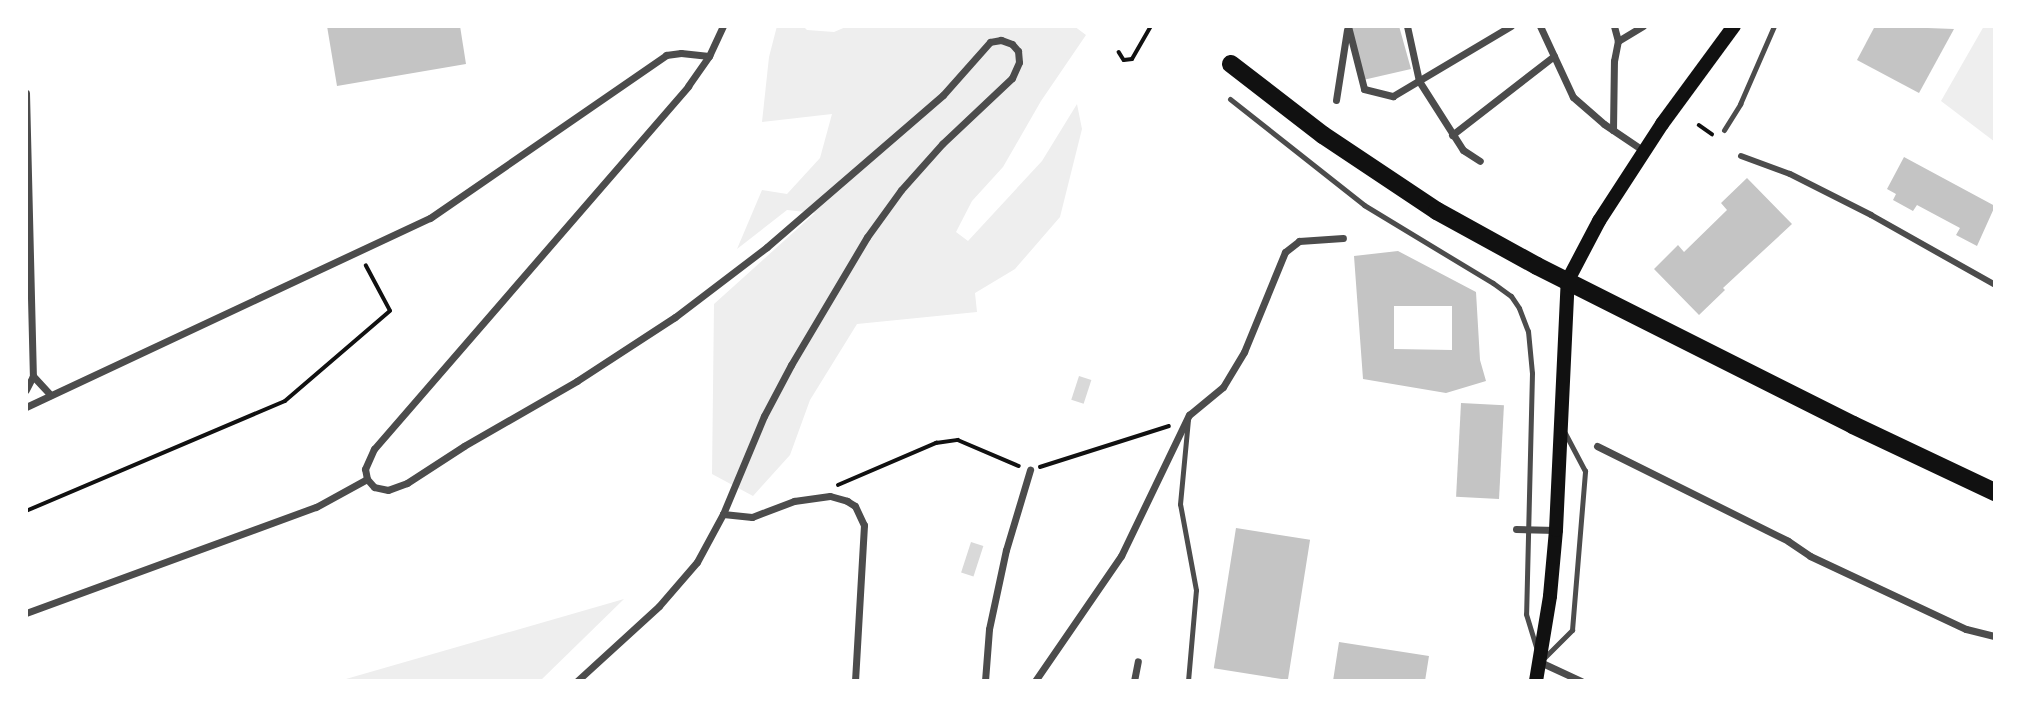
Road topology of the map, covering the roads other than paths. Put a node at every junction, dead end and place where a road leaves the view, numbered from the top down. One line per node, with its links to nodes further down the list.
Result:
1 (723, 26): 11 (street)
2 (1348, 26): 14 (street); 17 (street)
3 (1407, 26): 14 (street)
4 (1511, 26): 14 (street)
5 (1540, 26): 12 (street)
6 (1614, 26): 10 (street)
7 (1643, 26): 10 (street)
8 (1734, 26): 21 (main road)
9 (1774, 26): 19 (lane)
10 (1618, 41): 18 (street)
11 (709, 56): 29 (street); 35 (street)
12 (1553, 56): 18 (street); 20 (street)
13 (1231, 64): 25 (main road)
14 (1419, 81): 20 (street)
15 (26, 93): 27 (street)
16 (1230, 99): 39 (lane)
17 (1336, 100)
18 (1613, 130): 21 (street)
19 (1724, 130)
20 (1452, 135): 23 (street)
21 (1644, 151): 25 (main road)
22 (1741, 156): 26 (street)
23 (1480, 161)
24 (1343, 238): 31 (street)
25 (1568, 280): 32 (main road); 36 (main road)
26 (1995, 285)
27 (33, 376): 28 (street); 29 (street)
28 (26, 390)
29 (51, 396): 30 (street)
30 (26, 407)
31 (1189, 415): 48 (street); 50 (lane)
32 (1562, 429): 40 (main road); 44 (lane)
33 (1597, 446): 42 (street)
34 (1030, 470): 47 (street)
35 (367, 479): 37 (street); 41 (street)
36 (1995, 492)
37 (723, 514): 45 (street); 46 (street)
38 (1516, 529): 39 (street)
39 (1528, 529): 40 (street); 44 (lane)
40 (1556, 530): 44 (main road)
41 (26, 613)
42 (1995, 636)
43 (1139, 661): 49 (street)
44 (1540, 662): 51 (main road); 52 (street)
45 (577, 681)
46 (856, 681)
47 (985, 681)
48 (1035, 681)
49 (1134, 681)
50 (1188, 681)
51 (1536, 681)
52 (1581, 681)

